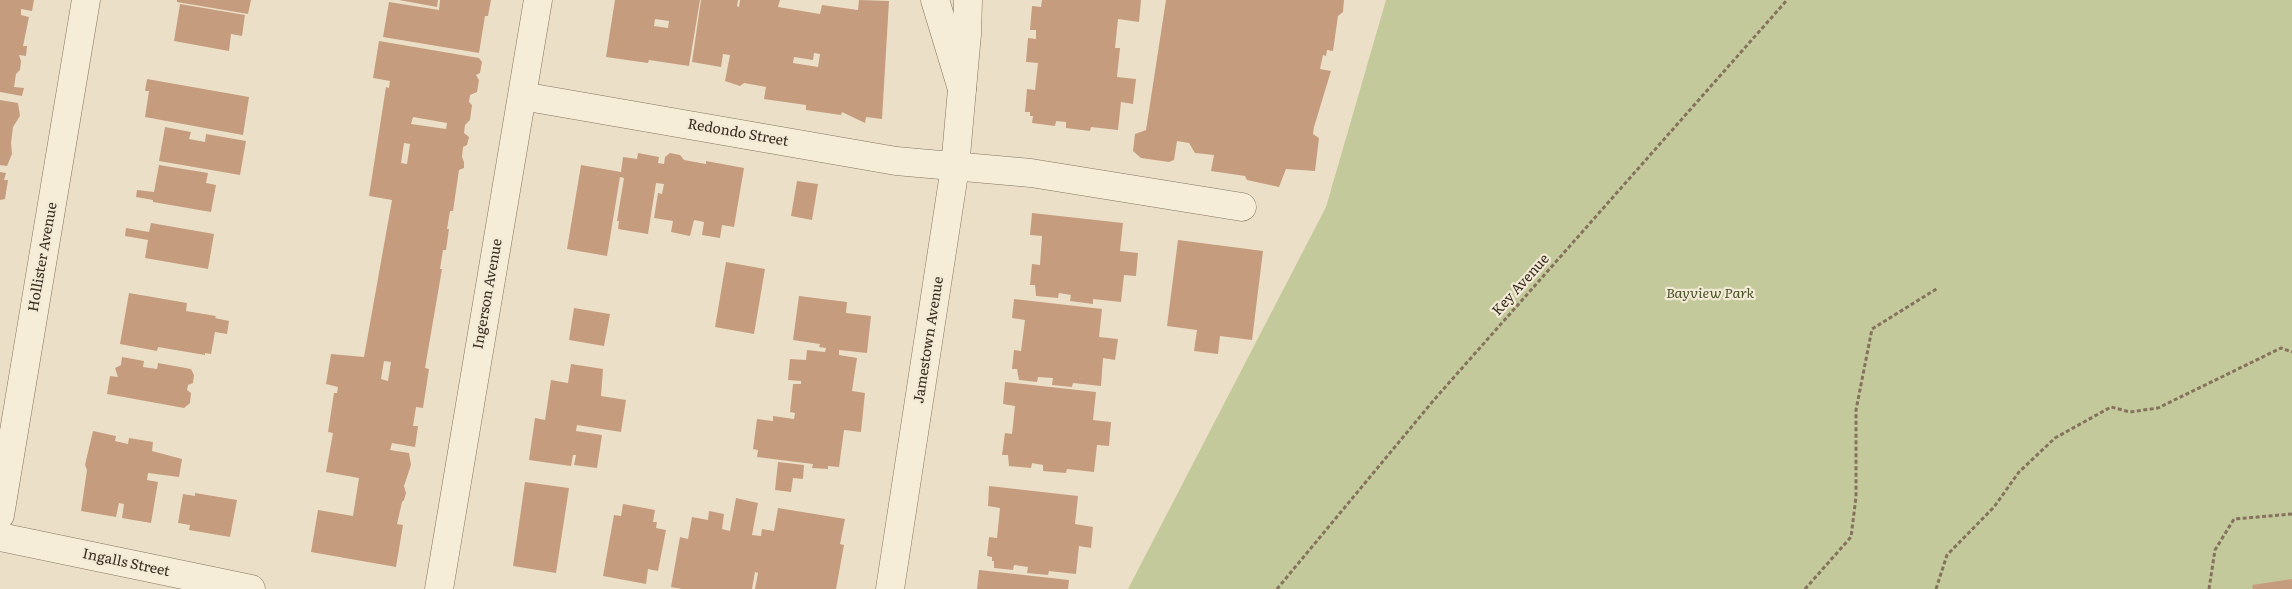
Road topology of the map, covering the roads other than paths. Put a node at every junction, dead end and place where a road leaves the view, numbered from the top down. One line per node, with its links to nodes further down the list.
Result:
1 (86, 0): 9 (street, Hollister Avenue)
2 (538, 0): 6 (street, Ingerson Avenue)
3 (935, 0): 5 (street, Jamestown Avenue)
4 (968, 0): 5 (street, Jamestown Avenue)
5 (962, 90): 7 (street, Jamestown Avenue)
6 (522, 96): 7 (street, Redondo Street); 12 (street, Ingerson Avenue)
7 (955, 167): 8 (street, Redondo Street); 13 (street, Jamestown Avenue)
8 (1242, 207)
9 (0, 515)
10 (0, 538): 11 (street, Ingalls Street)
11 (251, 589)
12 (439, 589)
13 (890, 589)

